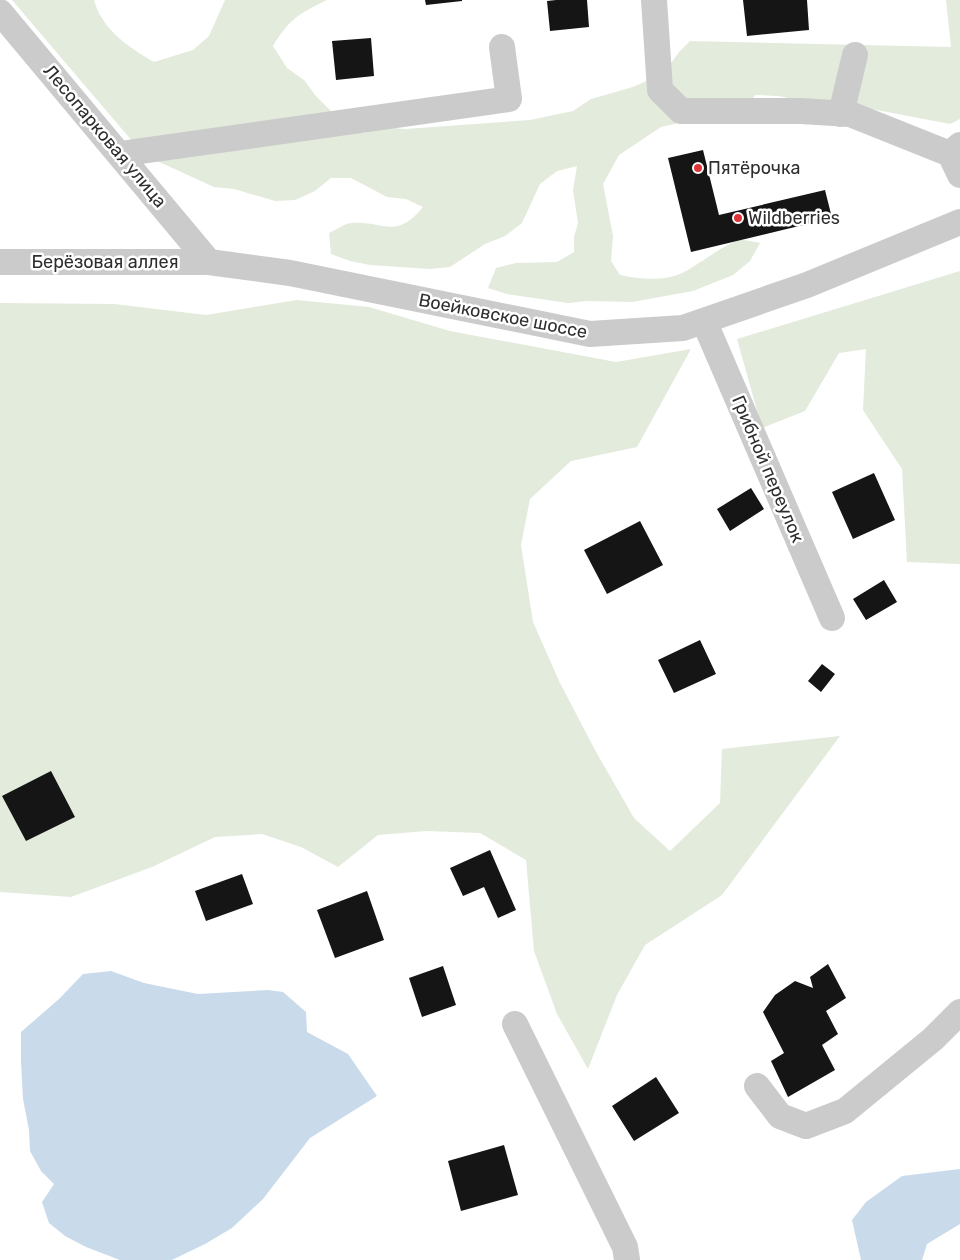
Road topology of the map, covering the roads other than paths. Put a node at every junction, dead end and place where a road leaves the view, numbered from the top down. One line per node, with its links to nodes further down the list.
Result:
1 (654, 0): 5 (street)
2 (0, 12): 6 (street, Лесопарковая улица)
3 (502, 46): 6 (street)
4 (855, 55): 5 (street)
5 (841, 114): 7 (street)
6 (120, 154): 10 (street, Лесопарковая улица)
7 (957, 158)
8 (960, 222): 11 (street, Воейковское шоссе)
9 (0, 262): 10 (street, Берёзовая аллея)
10 (209, 262): 11 (street, Воейковское шоссе)
11 (704, 321): 12 (street, Грибной переулок)
12 (832, 618)
13 (960, 1012): 15 (street)
14 (515, 1024): 16 (street)
15 (756, 1086)
16 (627, 1260)

